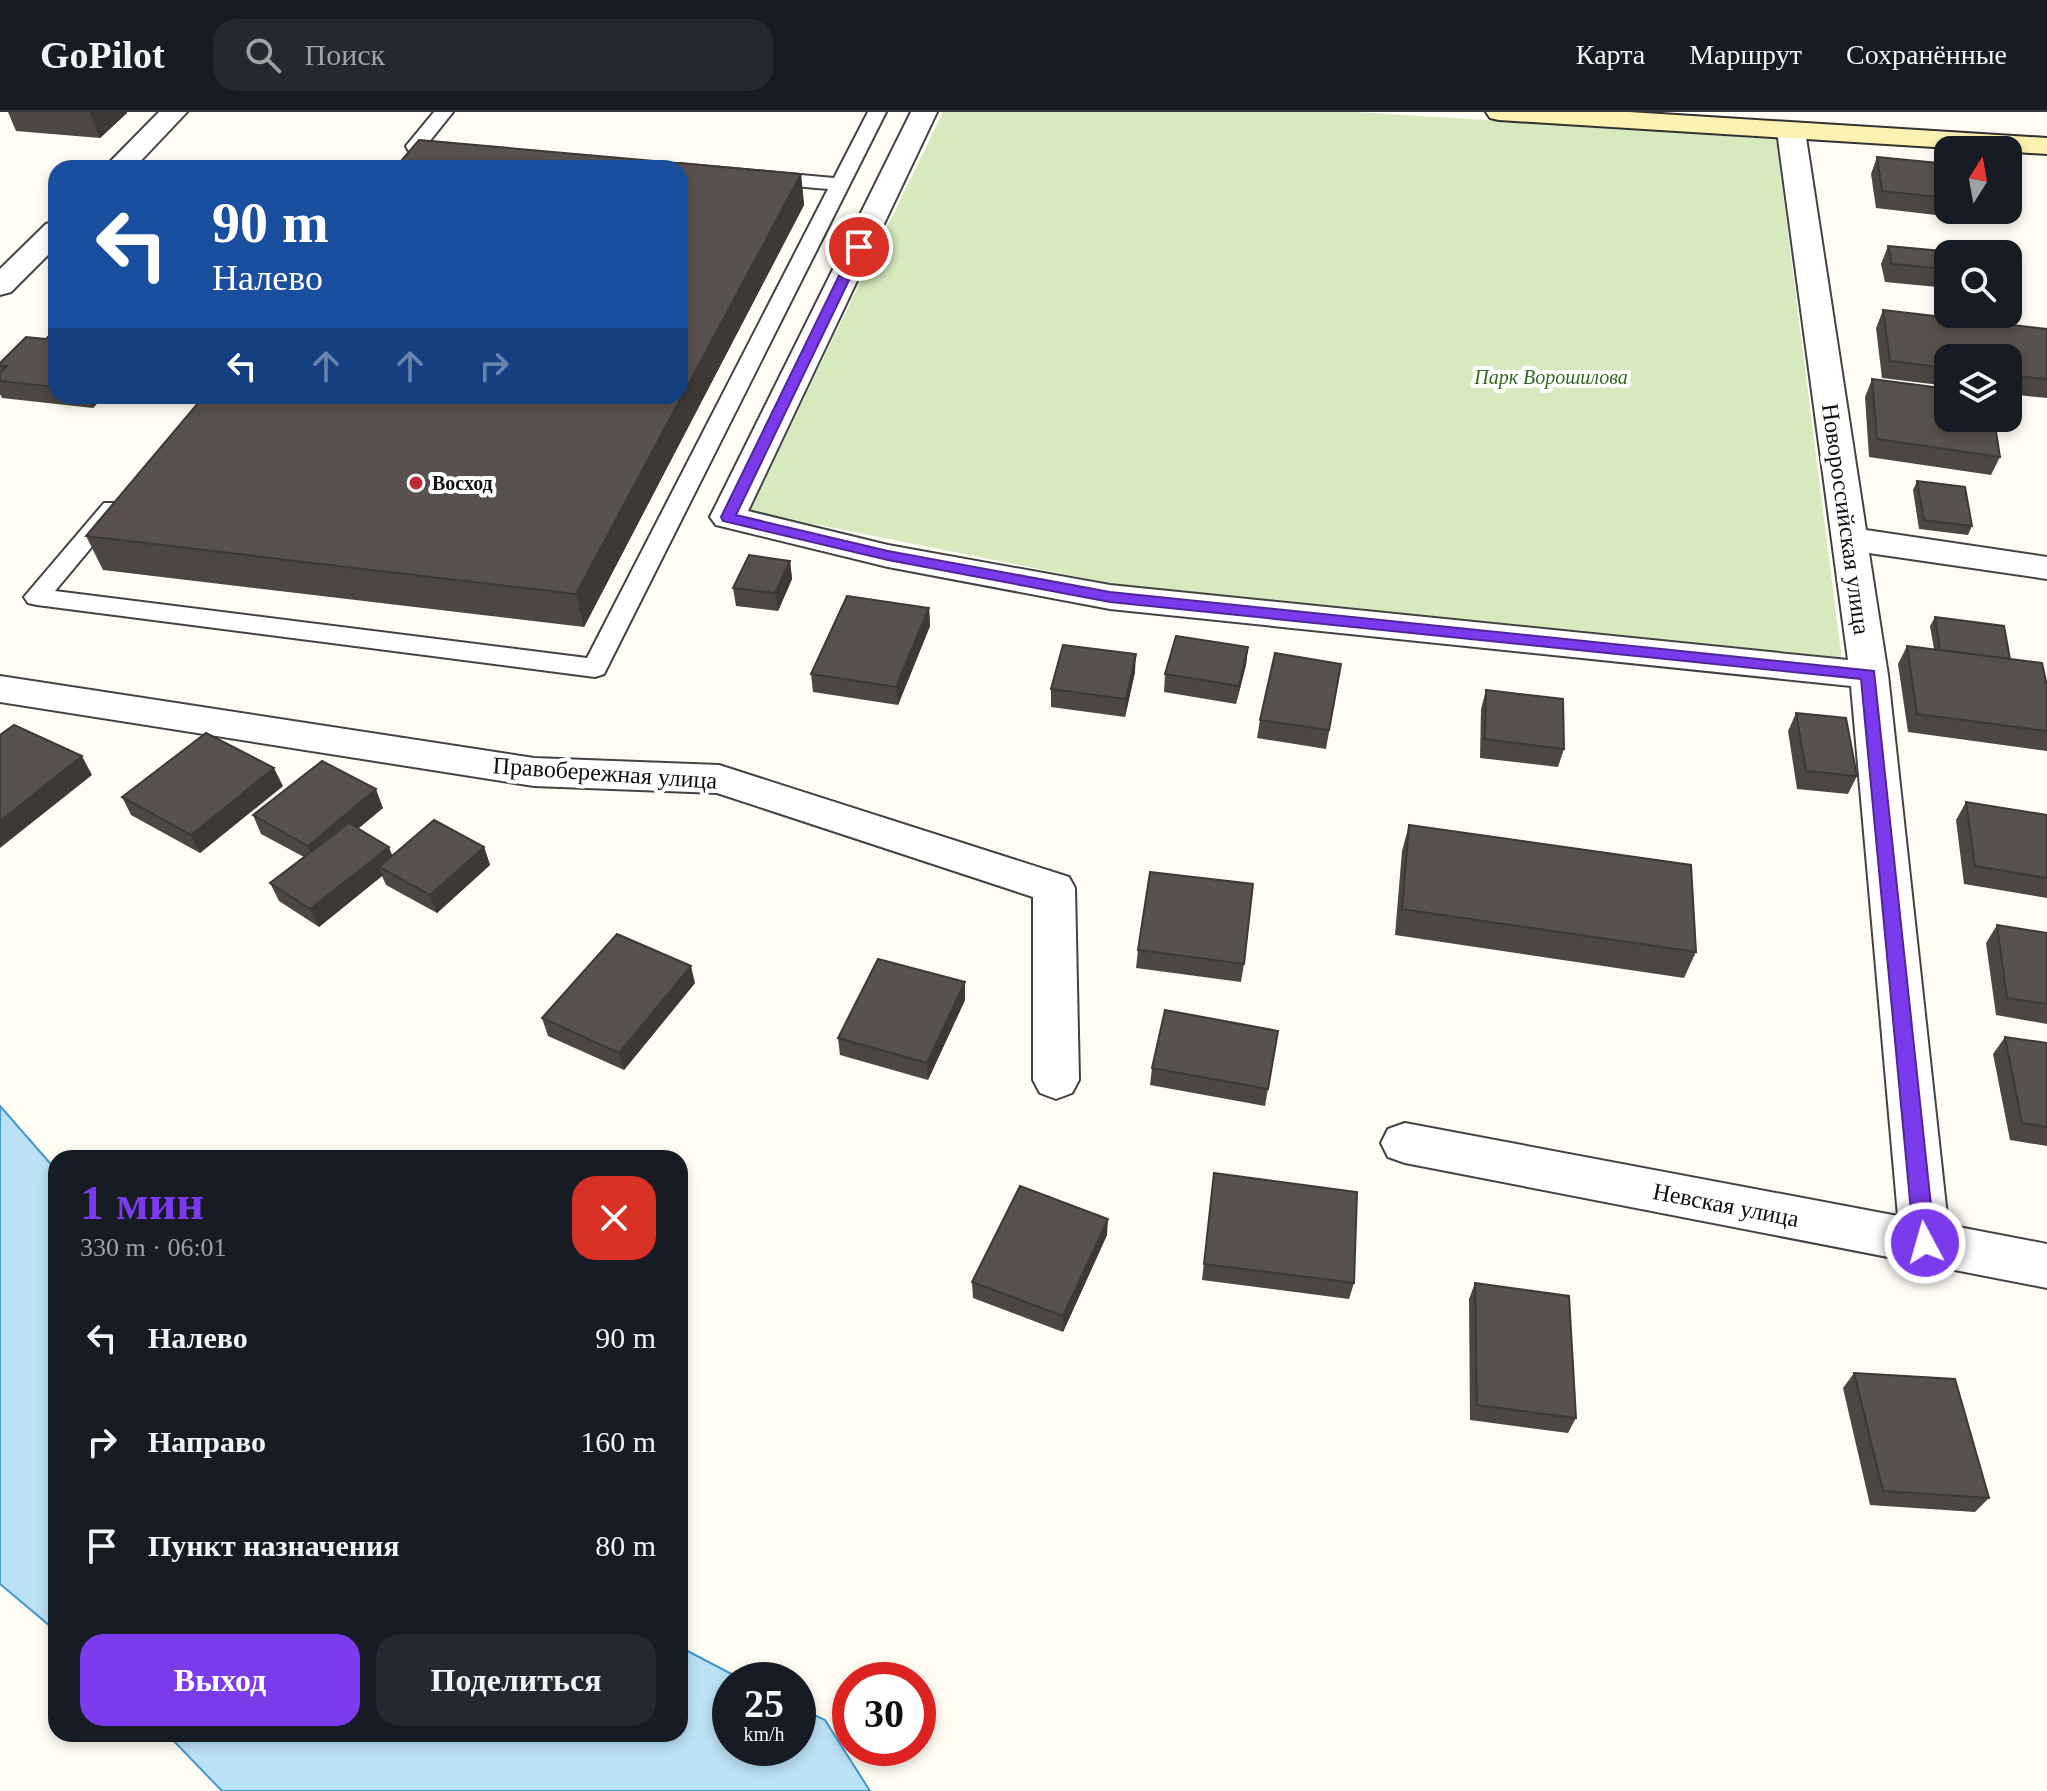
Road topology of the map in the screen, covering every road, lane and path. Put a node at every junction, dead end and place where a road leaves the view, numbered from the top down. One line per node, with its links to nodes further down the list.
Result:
1 (174, 112): 9 (street)
2 (444, 112): 8 (lane)
3 (877, 112): 11 (lane)
4 (924, 112): 17 (street)
5 (1499, 112): 6 (main road)
6 (1791, 131): 7 (main road); 15 (street, Новороссийская улица)
7 (2047, 146)
8 (464, 150)
9 (126, 160)
10 (688, 171): 11 (lane)
11 (840, 184): 14 (lane)
12 (48, 238): 13 (street)
13 (0, 286)
14 (126, 491)
15 (1849, 539): 16 (street); 17 (street, Новороссийская улица)
16 (2047, 568)
17 (1869, 675): 21 (street, Новороссийская улица)
18 (0, 689): 19 (street, Правобережная улица)
19 (1056, 1080)
20 (1405, 1143): 21 (street, Невская улица)
21 (1925, 1243): 22 (street, Невская улица)
22 (2047, 1266)

